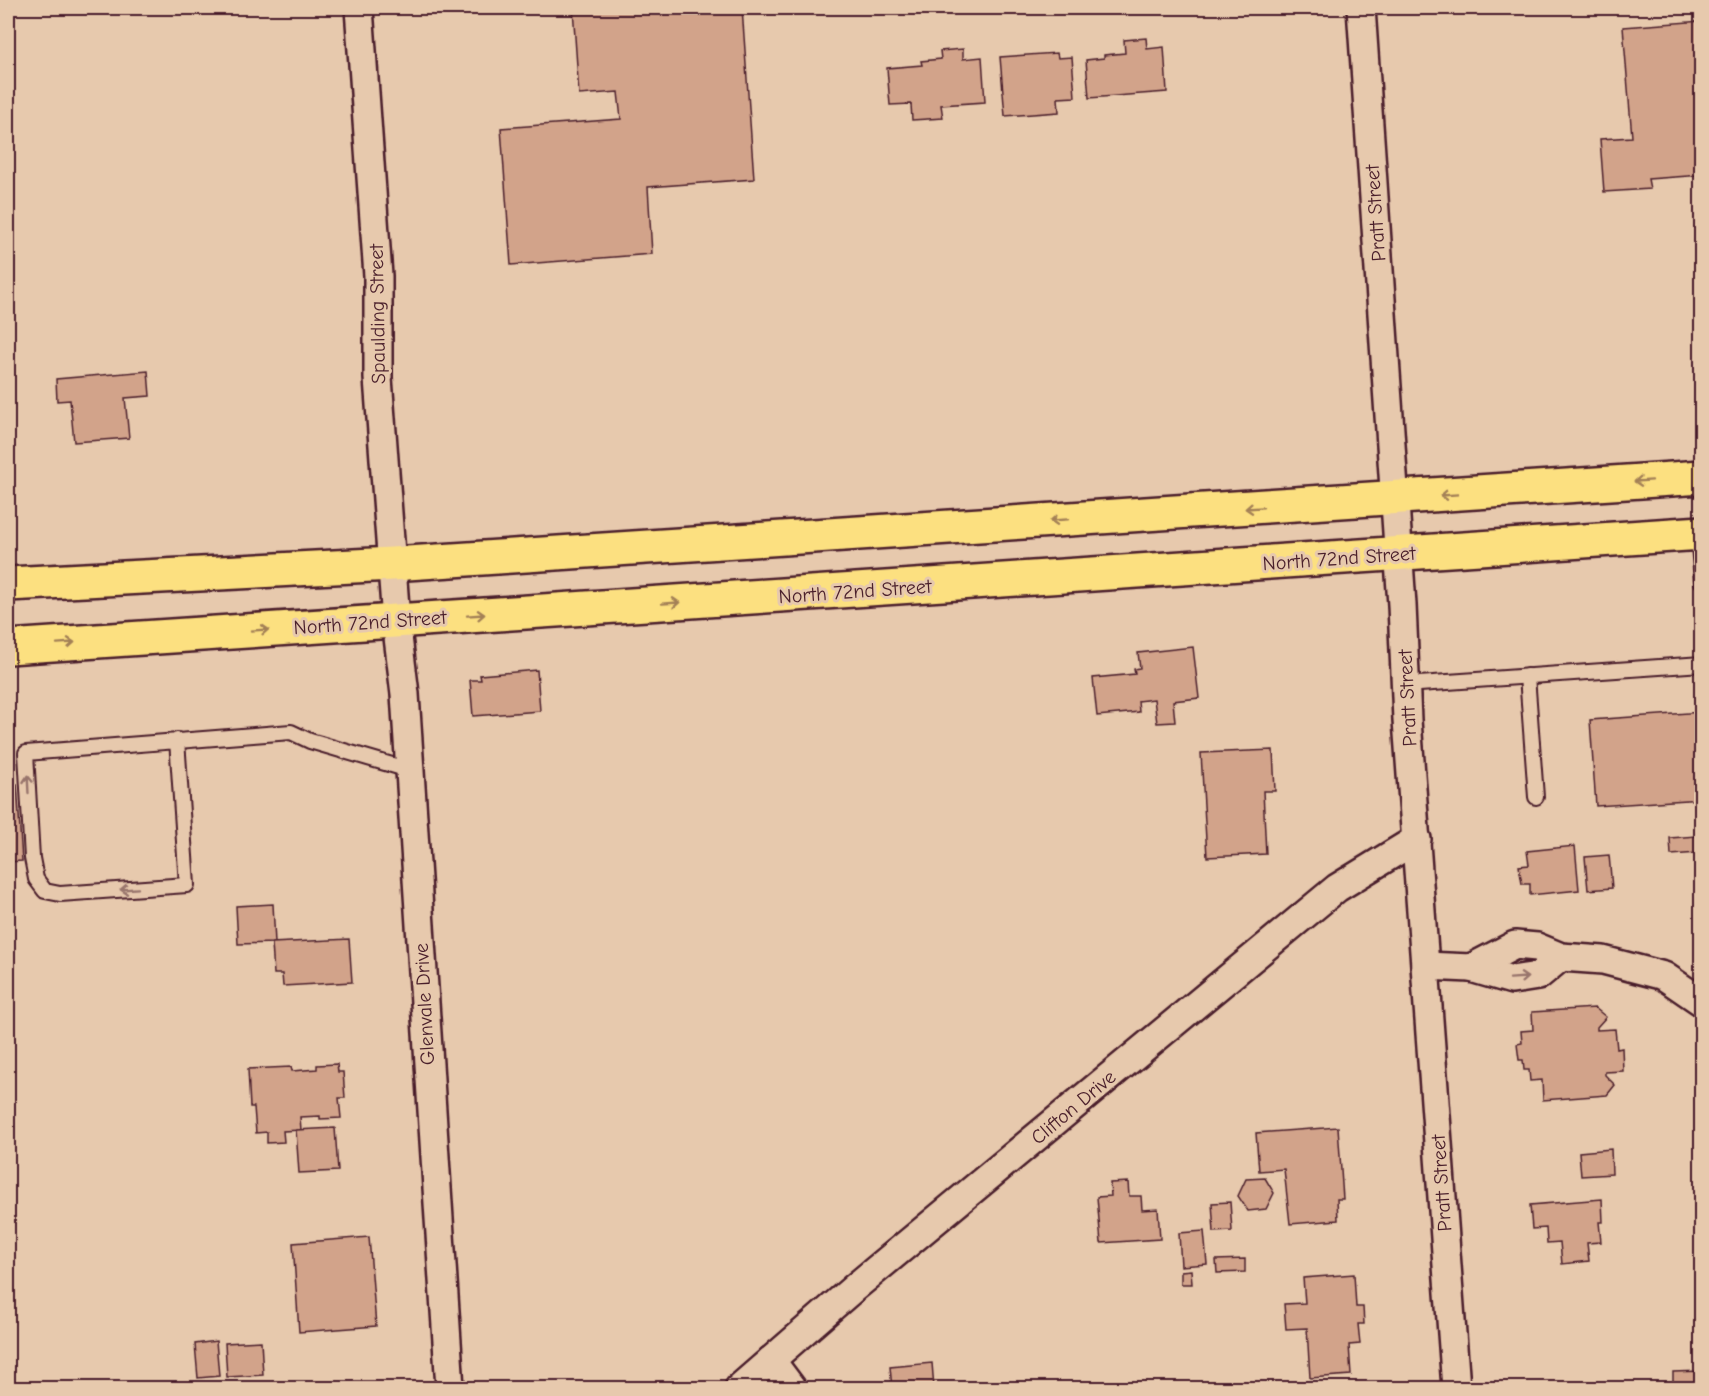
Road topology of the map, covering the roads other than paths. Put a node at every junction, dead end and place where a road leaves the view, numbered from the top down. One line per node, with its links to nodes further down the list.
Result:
1 (358, 8): 7 (street, Spaulding Street)
2 (1361, 8): 4 (street, Pratt Street)
3 (1701, 477): 4 (main road, one-way to 4)
4 (1395, 498): 6 (street, Pratt Street); 7 (main road, one-way to 7)
5 (1700, 534): 6 (main road, North 72nd Street); 8 (lane)
6 (1399, 554): 10 (main road, North 72nd Street, one-way to 6); 14 (street, Pratt Street)
7 (392, 564): 9 (main road); 10 (street, Spaulding Street)
8 (1701, 582)
9 (8, 584)
10 (396, 621): 11 (main road, North 72nd Street, one-way to 10); 16 (street, Glenvale Drive)
11 (8, 647)
12 (1701, 664): 13 (lane)
13 (1527, 676): 14 (lane); 17 (lane)
14 (1405, 685): 18 (street, Pratt Street)
15 (177, 740): 15 (lane, one-way to 15); 16 (lane)
16 (409, 770): 22 (street, Glenvale Drive)
17 (1536, 797)
18 (1417, 839): 19 (street, Pratt Street); 21 (street, Clifton Drive)
19 (1425, 966): 20 (street); 25 (street, Pratt Street)
20 (1701, 1002)
21 (771, 1360): 23 (street, Clifton Drive); 24 (street)
22 (450, 1389)
23 (739, 1389)
24 (792, 1389)
25 (1456, 1389)

